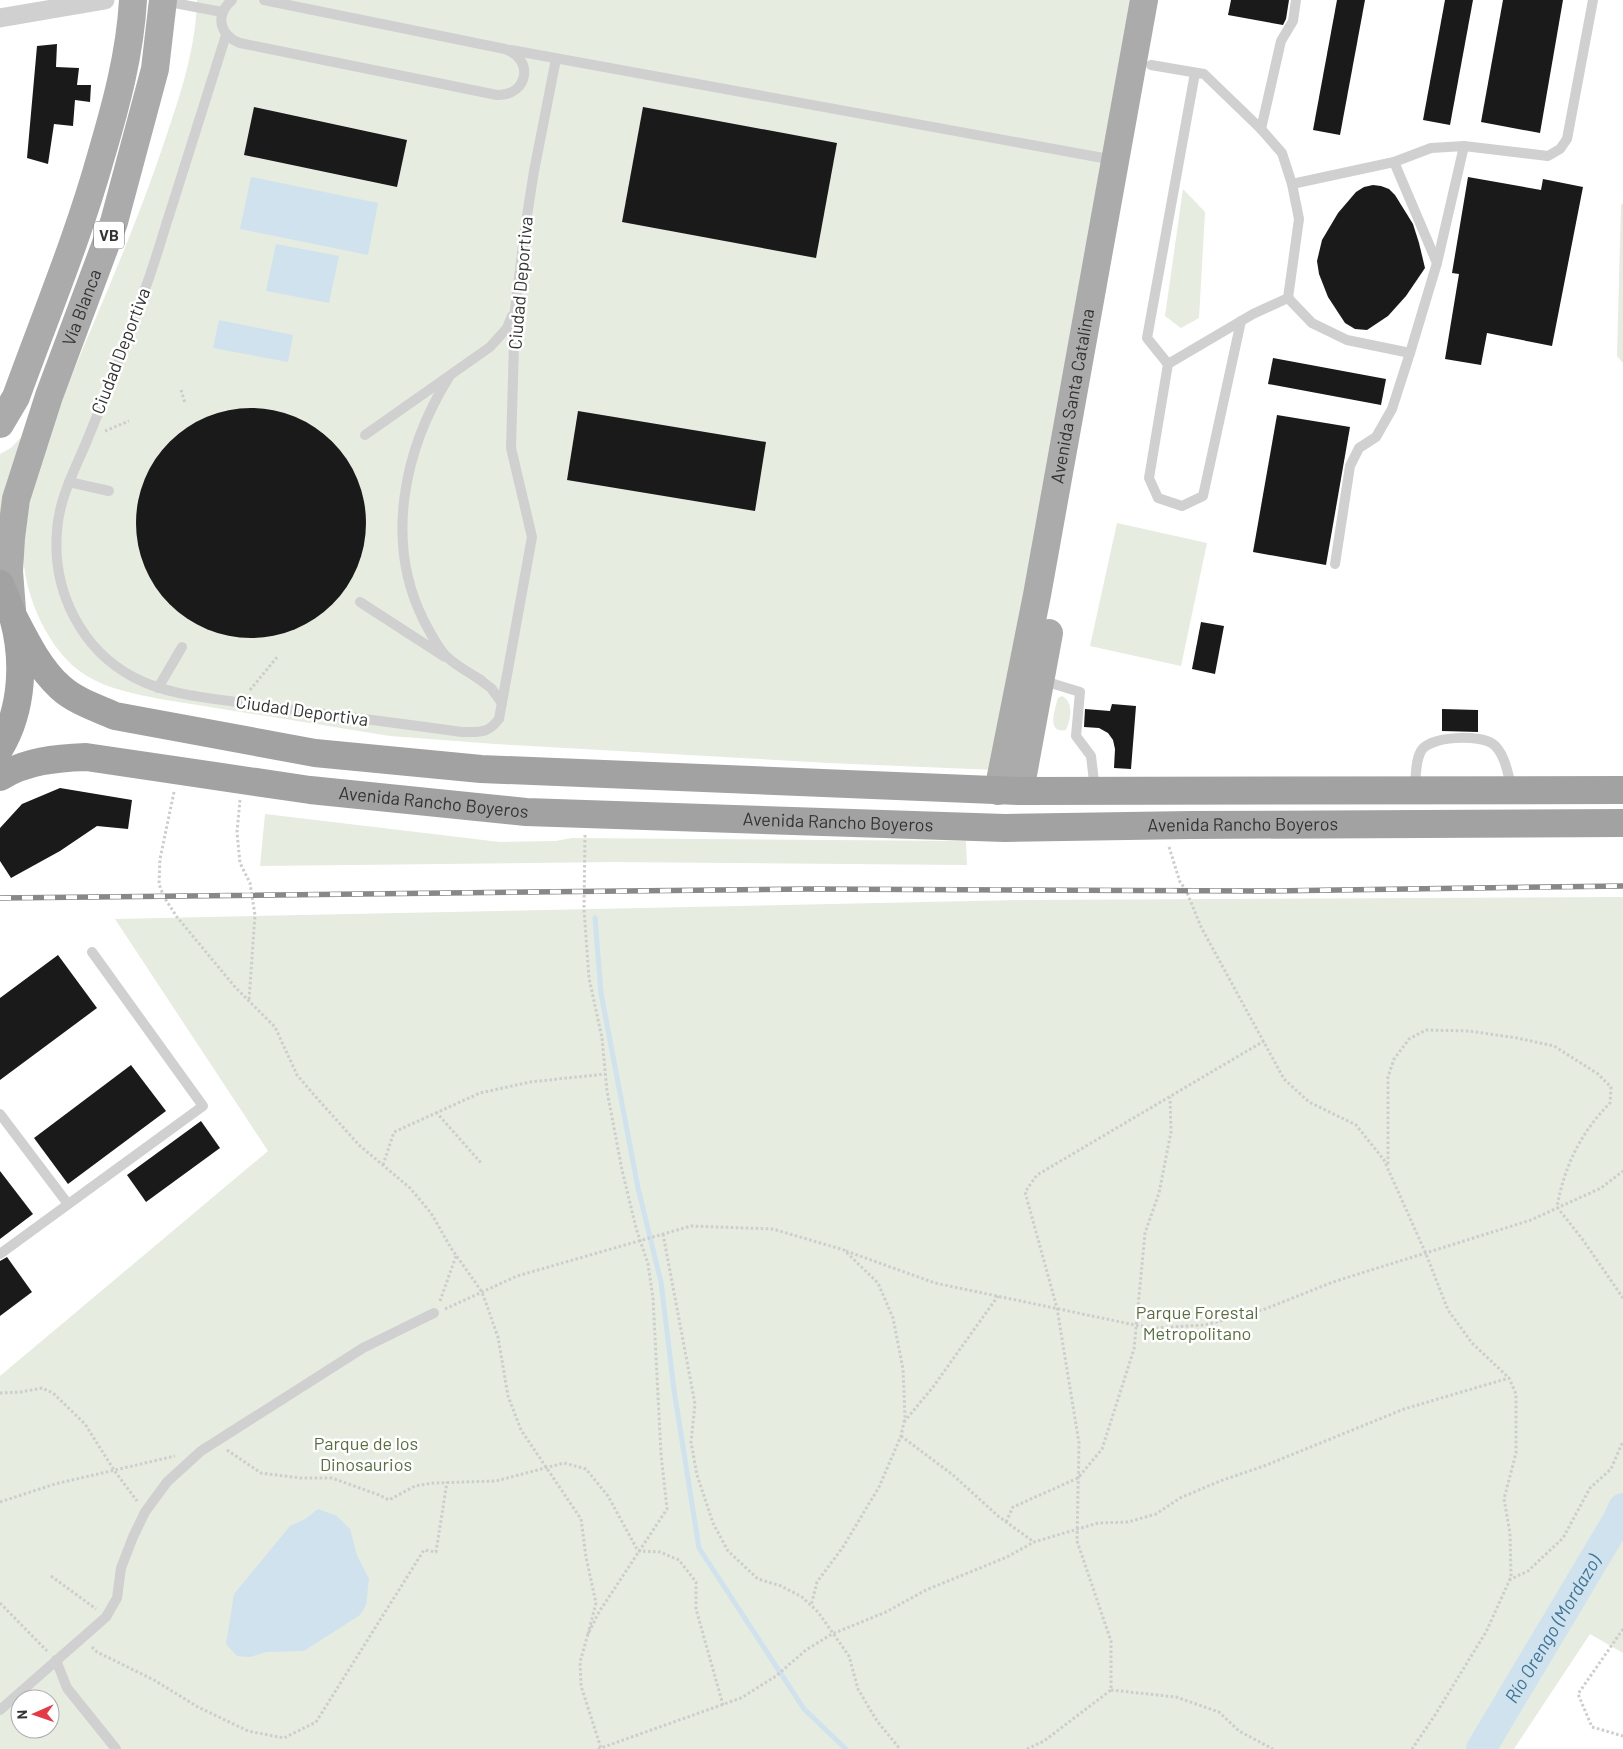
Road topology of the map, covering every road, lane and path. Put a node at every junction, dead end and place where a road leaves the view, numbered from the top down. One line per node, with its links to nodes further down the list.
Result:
1 (105, 0): 11 (street)
2 (133, 0): 32 (main road, Vía Blanca / VB)
3 (162, 0): 10 (lane); 40 (main road, Vía Blanca / VB)
4 (232, 0): 10 (lane)
5 (264, 0): 13 (lane)
6 (1144, 0): 19 (main road, Avenida Santa Catalina)
7 (1162, 0): 15 (main road, Avenida Santa Catalina)
8 (1296, 0): 17 (lane)
9 (1593, 0): 18 (lane)
10 (222, 12): 12 (lane)
11 (0, 18)
12 (226, 35): 13 (lane); 34 (lane, Ciudad Deportiva)
13 (505, 49): 14 (lane)
14 (556, 59): 19 (lane); 24 (lane, Ciudad Deportiva)
15 (1151, 65): 16 (lane); 44 (main road, Avenida Santa Catalina)
16 (1195, 73): 17 (lane); 27 (lane)
17 (1261, 129): 21 (lane)
18 (1464, 146): 20 (lane); 22 (lane)
19 (1115, 160): 57 (main road, Avenida Santa Catalina)
20 (1394, 162): 21 (lane); 22 (lane)
21 (1292, 184): 23 (lane)
22 (1437, 264): 26 (lane)
23 (1288, 298): 25 (lane); 26 (lane)
24 (515, 309): 28 (lane); 47 (lane, Ciudad Deportiva)
25 (1241, 321): 27 (lane); 27 (lane)
26 (1410, 353): 37 (lane)
27 (1168, 364)
28 (449, 377): 33 (lane); 43 (lane)
29 (181, 390): 30 (path)
30 (185, 403)
31 (129, 421): 34 (path)
32 (0, 424)
33 (365, 435)
34 (88, 438): 35 (lane, Ciudad Deportiva)
35 (69, 482): 36 (lane); 45 (lane, Ciudad Deportiva)
36 (109, 492)
37 (1335, 564)
38 (0, 584): 40 (highway)
39 (360, 602): 43 (lane)
40 (13, 616): 48 (highway); 57 (highway, Avenida Rancho Boyeros)
41 (182, 647): 45 (lane)
42 (278, 656): 46 (path)
43 (481, 680): 47 (lane)
44 (1040, 680): 57 (main road, Avenida Santa Catalina); 58 (lane)
45 (158, 688): 46 (lane, Ciudad Deportiva)
46 (240, 702): 47 (lane, Ciudad Deportiva)
47 (502, 703)
48 (0, 748)
49 (56, 758): 50 (highway, Avenida Rancho Boyeros); 51 (highway); 53 (highway)
50 (179, 771): 52 (highway, Avenida Rancho Boyeros); 65 (path)
51 (0, 777)
52 (242, 780): 59 (highway, Avenida Rancho Boyeros); 65 (path)
53 (0, 790)
54 (1414, 790): 55 (highway, Avenida Rancho Boyeros); 55 (lane); 58 (highway, Avenida Rancho Boyeros)
55 (1513, 790): 56 (highway, Avenida Rancho Boyeros)
56 (1623, 790)
57 (1002, 791): 58 (highway, Avenida Rancho Boyeros); 62 (highway); 63 (highway)
58 (1095, 791)
59 (586, 814): 62 (highway, Avenida Rancho Boyeros); 67 (path)
60 (1623, 823): 61 (highway, Avenida Rancho Boyeros)
61 (1161, 825): 63 (highway, Avenida Rancho Boyeros); 66 (path)
62 (940, 826): 63 (highway, Avenida Rancho Boyeros)
63 (1094, 827)
64 (92, 952): 75 (lane)
65 (249, 1000): 72 (path)
66 (1264, 1041): 68 (path); 73 (path)
67 (605, 1074): 69 (path); 78 (path)
68 (1170, 1097): 86 (path); 88 (path)
69 (436, 1112): 71 (path); 72 (path)
70 (0, 1114): 75 (lane)
71 (481, 1164)
72 (383, 1165): 82 (path)
73 (1388, 1167): 76 (path); 81 (path)
74 (1623, 1171): 76 (path)
75 (68, 1204): 80 (lane)
76 (1557, 1207): 81 (path); 85 (path)
77 (663, 1234): 78 (path); 79 (path); 109 (path)
78 (640, 1240): 83 (path); 105 (path)
79 (844, 1250): 84 (path); 91 (path)
80 (0, 1254)
81 (1426, 1254): 88 (path); 89 (path)
82 (456, 1256): 83 (path); 87 (path)
83 (482, 1292): 87 (path); 96 (path)
84 (998, 1296): 86 (path); 91 (path)
85 (1623, 1298)
86 (1057, 1308): 88 (path); 98 (path)
87 (434, 1313): 93 (lane)
88 (1135, 1325): 98 (path)
89 (1509, 1378): 103 (path); 107 (path)
90 (0, 1393): 97 (path)
91 (904, 1422): 92 (path)
92 (901, 1436): 102 (path); 109 (path)
93 (219, 1439): 95 (lane); 99 (path)
94 (1623, 1441): 107 (path)
95 (201, 1451): 97 (path); 101 (lane)
96 (548, 1468): 99 (path); 105 (path); 112 (path)
97 (114, 1470): 100 (path); 101 (path)
98 (1078, 1478): 102 (path); 103 (path)
99 (447, 1482): 114 (path)
100 (0, 1502)
101 (145, 1512): 110 (lane)
102 (1006, 1522): 104 (path)
103 (1077, 1529): 104 (path); 116 (path)
104 (1034, 1542): 113 (path)
105 (638, 1552): 112 (path); 117 (path)
106 (51, 1576): 110 (path)
107 (1509, 1581): 125 (path)
108 (0, 1603): 115 (path)
109 (812, 1606): 113 (path)
110 (106, 1616): 114 (lane)
111 (1623, 1630): 119 (path)
112 (588, 1634): 121 (path)
113 (832, 1634): 117 (path); 122 (path)
114 (82, 1637): 115 (lane)
115 (56, 1660): 118 (lane); 120 (lane)
116 (1111, 1690): 123 (path); 124 (path)
117 (723, 1705): 121 (path)
118 (0, 1710)
119 (1623, 1736)
120 (116, 1749)
121 (600, 1749)
122 (900, 1749)
123 (1028, 1749)
124 (1273, 1749)
125 (1412, 1749)

